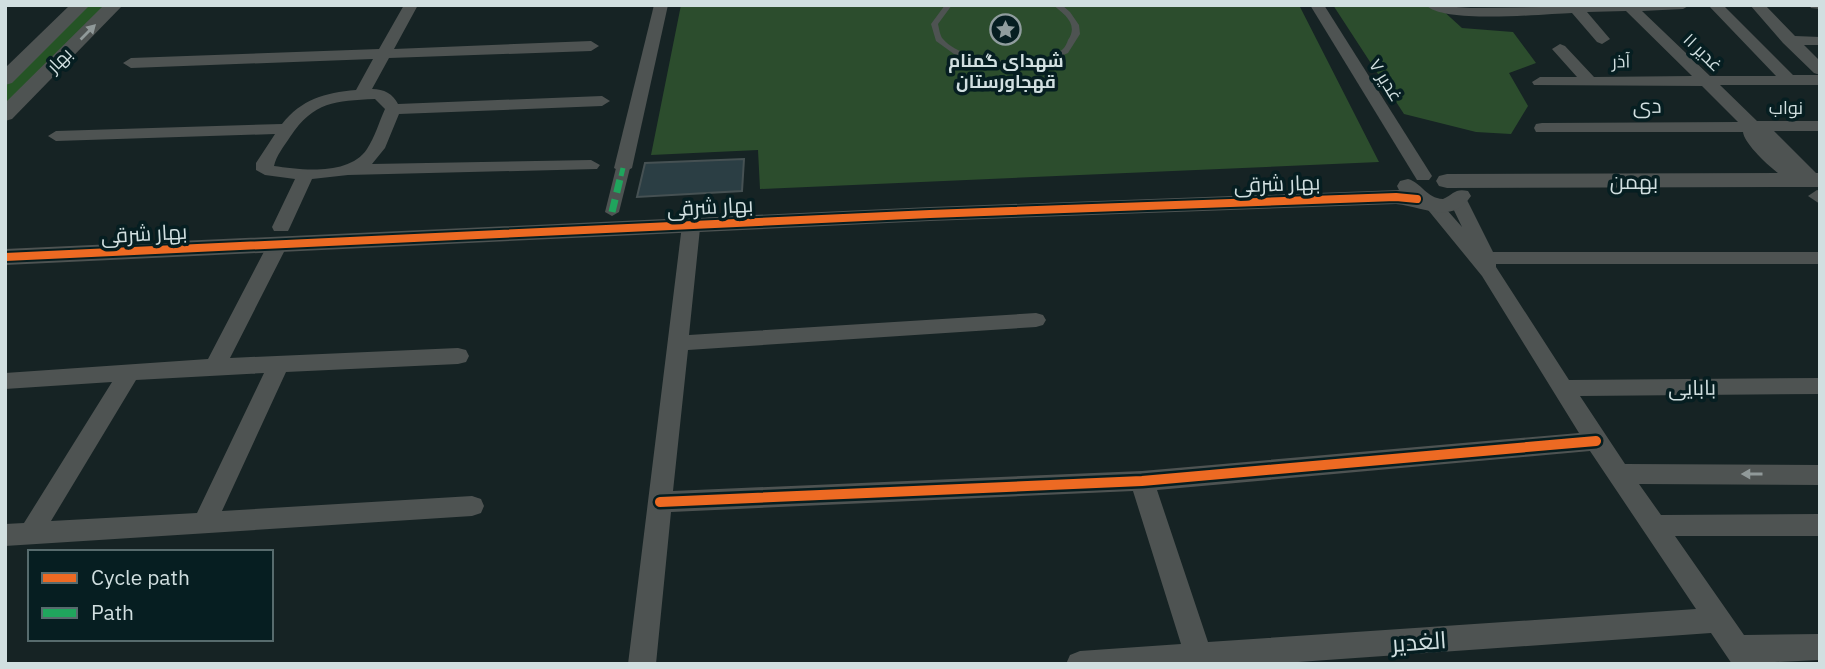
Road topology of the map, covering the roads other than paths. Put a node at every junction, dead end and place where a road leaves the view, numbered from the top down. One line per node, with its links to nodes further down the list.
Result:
1 (81, 5): 25 (street, بهار)
2 (114, 5): 34 (street, بهار, one-way to 2)
3 (411, 5): 22 (street)
4 (661, 5): 41 (street)
5 (949, 5): 6 (lane)
6 (1056, 5)
7 (1317, 5): 45 (street, غدیر ۷)
8 (1683, 5): 11 (street)
9 (1715, 5): 27 (street)
10 (1757, 5): 18 (street)
11 (1629, 6): 13 (street); 26 (street, غدیر ۱۱)
12 (1436, 7): 14 (street)
13 (1594, 7): 16 (street)
14 (1488, 8): 15 (street)
15 (1515, 8): 16 (street)
16 (1576, 9): 17 (street)
17 (1602, 39)
18 (1788, 40): 19 (street); 24 (street)
19 (1818, 41)
20 (591, 46): 22 (street)
21 (1560, 49): 29 (street)
22 (383, 54): 23 (street); 31 (street)
23 (131, 63)
24 (1820, 70)
25 (5, 79)
26 (1703, 79): 27 (street, آذر); 29 (street, آذر); 35 (street, غدیر ۱۱)
27 (1788, 79): 28 (street, آذر)
28 (1820, 80)
29 (1589, 81): 30 (street, آذر)
30 (1540, 82)
31 (361, 95): 33 (street); 38 (street)
32 (602, 101): 33 (street)
33 (393, 109): 42 (street)
34 (5, 115)
35 (1752, 126): 36 (street, نواب); 37 (street, دی); 44 (street, غدیر ۱۱)
36 (1820, 127)
37 (1542, 128)
38 (286, 129): 39 (street); 43 (street)
39 (56, 136)
40 (591, 165): 42 (street)
41 (623, 168): 47 (street)
42 (346, 170): 43 (street)
43 (306, 174): 49 (street)
44 (1816, 190): 46 (street, بهمن)
45 (1420, 191): 46 (street, بهمن); 48 (street, بهار شرقی); 53 (street, غدیر ۷)
46 (1455, 192): 53 (street)
47 (612, 212): 48 (street, بهار شرقی); 49 (street, بهار شرقی)
48 (692, 217): 49 (street, بهار شرقی); 55 (street)
49 (280, 236): 50 (street, بهار شرقی); 51 (street, بهار شرقی); 58 (street)
50 (5, 240)
51 (5, 257)
52 (1820, 258): 53 (street)
53 (1487, 265): 62 (street)
54 (1036, 320): 55 (street)
55 (678, 342): 67 (street)
56 (458, 356): 57 (street)
57 (279, 364): 58 (street); 69 (street)
58 (215, 367): 59 (street)
59 (129, 373): 60 (street); 72 (street)
60 (5, 381)
61 (1820, 386): 62 (street, بابایی)
62 (1565, 388): 63 (street)
63 (1596, 441): 64 (street); 66 (street)
64 (1621, 474): 65 (street, one-way to 64); 71 (street)
65 (1820, 474)
66 (1142, 481): 67 (street); 77 (street)
67 (660, 502): 78 (street)
68 (472, 506): 69 (street)
69 (204, 523): 72 (street)
70 (1820, 525): 71 (street)
71 (1655, 526): 74 (street)
72 (31, 533): 73 (street)
73 (5, 535)
74 (1717, 620): 76 (street); 77 (street, الغدیر)
75 (1820, 647): 76 (street)
76 (1743, 656)
77 (1200, 660): 79 (street, الغدیر)
78 (642, 664)
79 (1080, 664)

